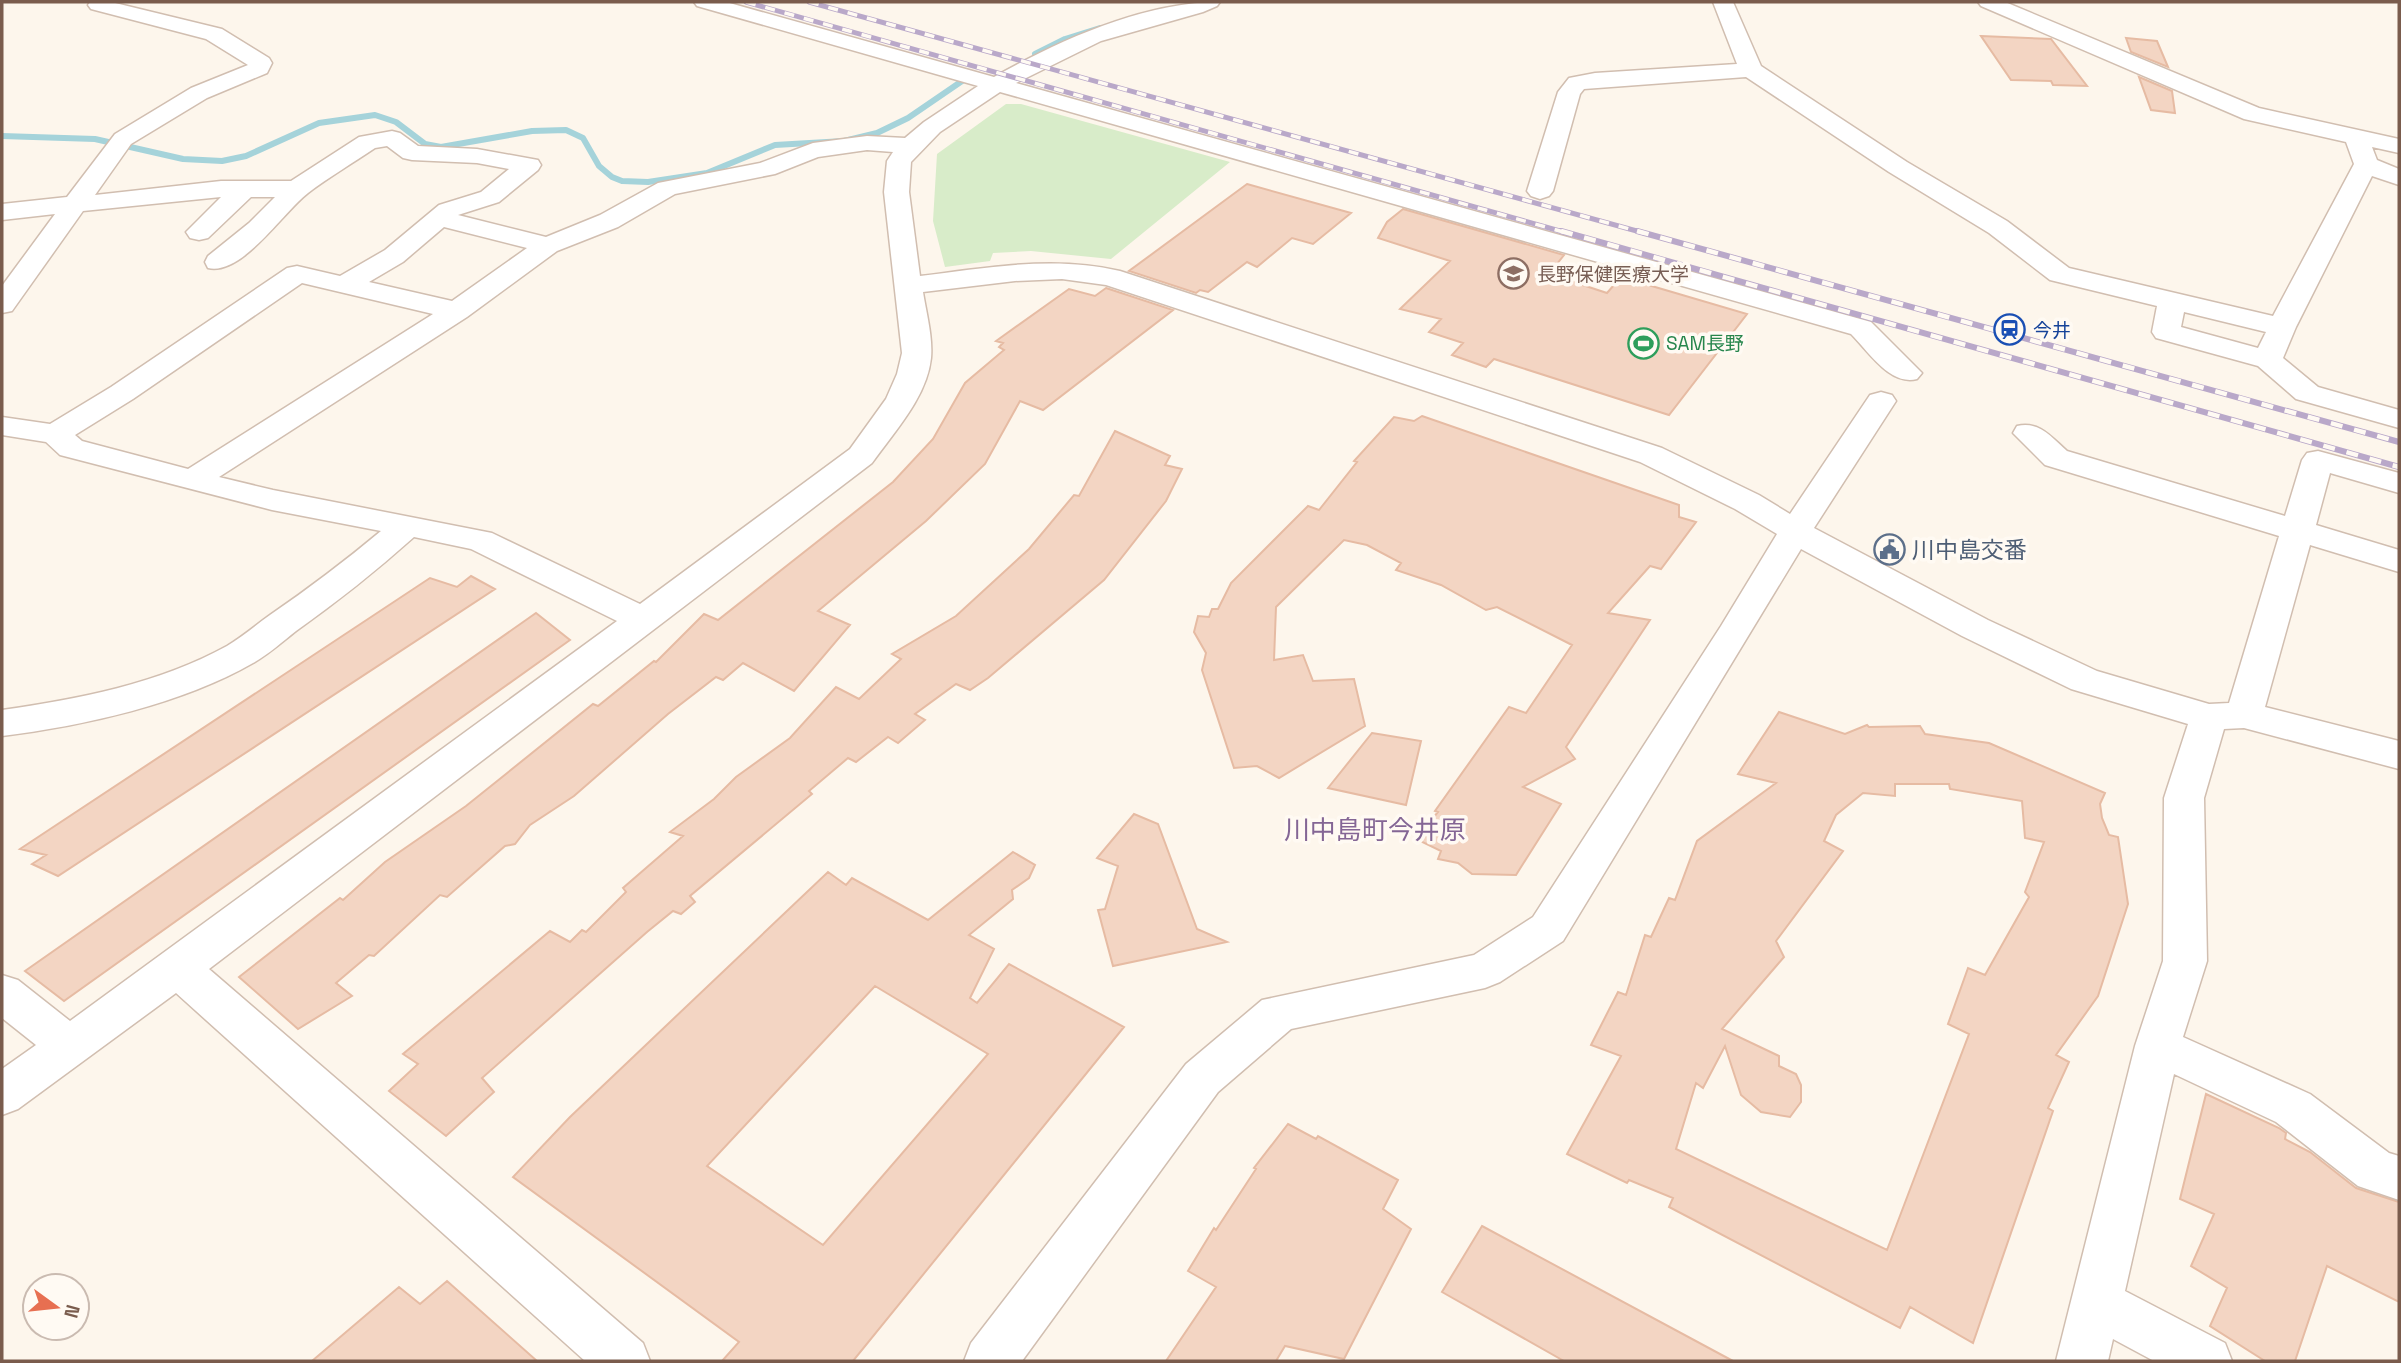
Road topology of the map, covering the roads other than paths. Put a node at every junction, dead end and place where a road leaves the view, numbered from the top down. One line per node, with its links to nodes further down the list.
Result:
1 (102, 2): 16 (street)
2 (704, 2): 7 (street)
3 (1210, 2): 7 (street)
4 (1723, 2): 6 (street)
5 (1988, 2): 8 (street)
6 (1751, 70): 15 (street); 24 (street)
7 (999, 84): 9 (street); 39 (street)
8 (2357, 138): 10 (street); 11 (street)
9 (911, 146): 20 (street); 23 (street)
10 (2399, 146)
11 (2366, 164): 12 (street); 28 (street)
12 (2399, 178)
13 (244, 189): 14 (street); 16 (street); 19 (street)
14 (296, 189): 18 (street); 21 (street)
15 (1540, 191)
16 (74, 204): 17 (street); 25 (street)
17 (2, 212)
18 (439, 218): 20 (street); 22 (street)
19 (199, 232)
20 (548, 245): 26 (street)
21 (218, 262)
22 (346, 284): 26 (street); 34 (street)
23 (910, 285): 39 (street); 41 (street)
24 (2172, 301): 27 (street); 29 (street)
25 (2, 305)
26 (457, 311): 35 (street)
27 (2221, 313): 28 (street); 29 (street)
28 (2282, 327): 30 (street)
29 (2211, 344): 30 (street)
30 (2268, 360): 31 (street)
31 (2399, 419)
32 (2, 426): 34 (street)
33 (2028, 433): 38 (street)
34 (55, 434): 35 (street)
35 (194, 479): 37 (street)
36 (2399, 483): 38 (street)
37 (406, 527): 41 (street); 43 (street)
38 (2296, 529): 40 (street); 42 (street)
39 (1795, 531): 42 (street); 53 (street)
40 (2399, 561)
41 (642, 619): 45 (street)
42 (2226, 716): 44 (street); 48 (street)
43 (2, 723)
44 (2399, 755)
45 (178, 968): 47 (street); 52 (street)
46 (2, 993): 47 (street)
47 (68, 1045): 49 (street)
48 (2158, 1046): 50 (street); 51 (street)
49 (2, 1095)
50 (2399, 1178)
51 (2097, 1303): 54 (street); 55 (street)
52 (624, 1361)
53 (990, 1361)
54 (2082, 1361)
55 (2206, 1361)

